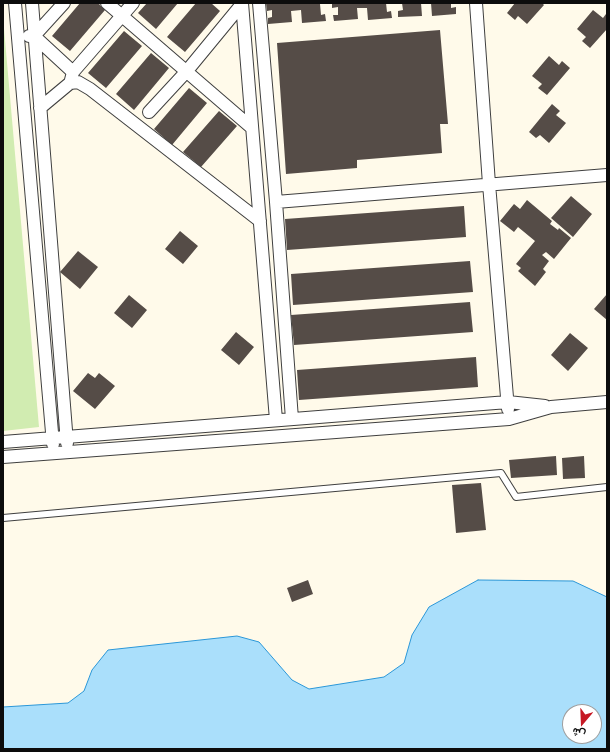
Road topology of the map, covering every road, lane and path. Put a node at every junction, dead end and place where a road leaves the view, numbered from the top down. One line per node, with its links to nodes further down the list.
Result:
1 (15, 3): 11 (street)
2 (32, 3): 10 (street)
3 (64, 3): 10 (street)
4 (107, 3): 9 (street)
5 (133, 3): 9 (street)
6 (258, 3): 12 (street)
7 (476, 3): 22 (street)
8 (242, 4): 13 (street); 14 (street)
9 (122, 16): 14 (street); 15 (street)
10 (34, 36): 11 (street); 15 (street); 16 (street)
11 (18, 37): 20 (street)
12 (264, 68): 13 (street); 23 (street)
13 (247, 69): 18 (street)
14 (186, 72): 17 (street); 18 (street)
15 (71, 78): 16 (street); 24 (street)
16 (40, 108): 19 (street)
17 (149, 112)
18 (252, 128): 24 (street)
19 (43, 139): 20 (street); 27 (street)
20 (27, 140): 28 (street)
21 (607, 175): 22 (street)
22 (489, 184): 23 (street); 29 (street)
23 (276, 202): 25 (street)
24 (260, 221): 26 (street)
25 (278, 236): 26 (street); 34 (street)
26 (261, 237): 36 (street)
27 (52, 249): 28 (street); 40 (street)
28 (36, 250): 41 (street)
29 (508, 402): 31 (street); 32 (street); 35 (street)
30 (607, 402): 32 (street)
31 (468, 405): 33 (street); 37 (street)
32 (551, 407): 35 (street)
33 (326, 416): 34 (street); 39 (street)
34 (292, 419): 36 (street)
35 (509, 419): 37 (street)
36 (276, 420): 38 (street)
37 (470, 422): 39 (street)
38 (240, 423): 40 (street); 42 (street)
39 (328, 433): 42 (street)
40 (66, 436): 41 (street); 44 (street)
41 (52, 437): 43 (street); 45 (street)
42 (242, 439): 44 (street)
43 (3, 442)
44 (68, 452): 45 (street)
45 (53, 453): 46 (street)
46 (3, 457)
47 (607, 487): 48 (lane)
48 (3, 518)

